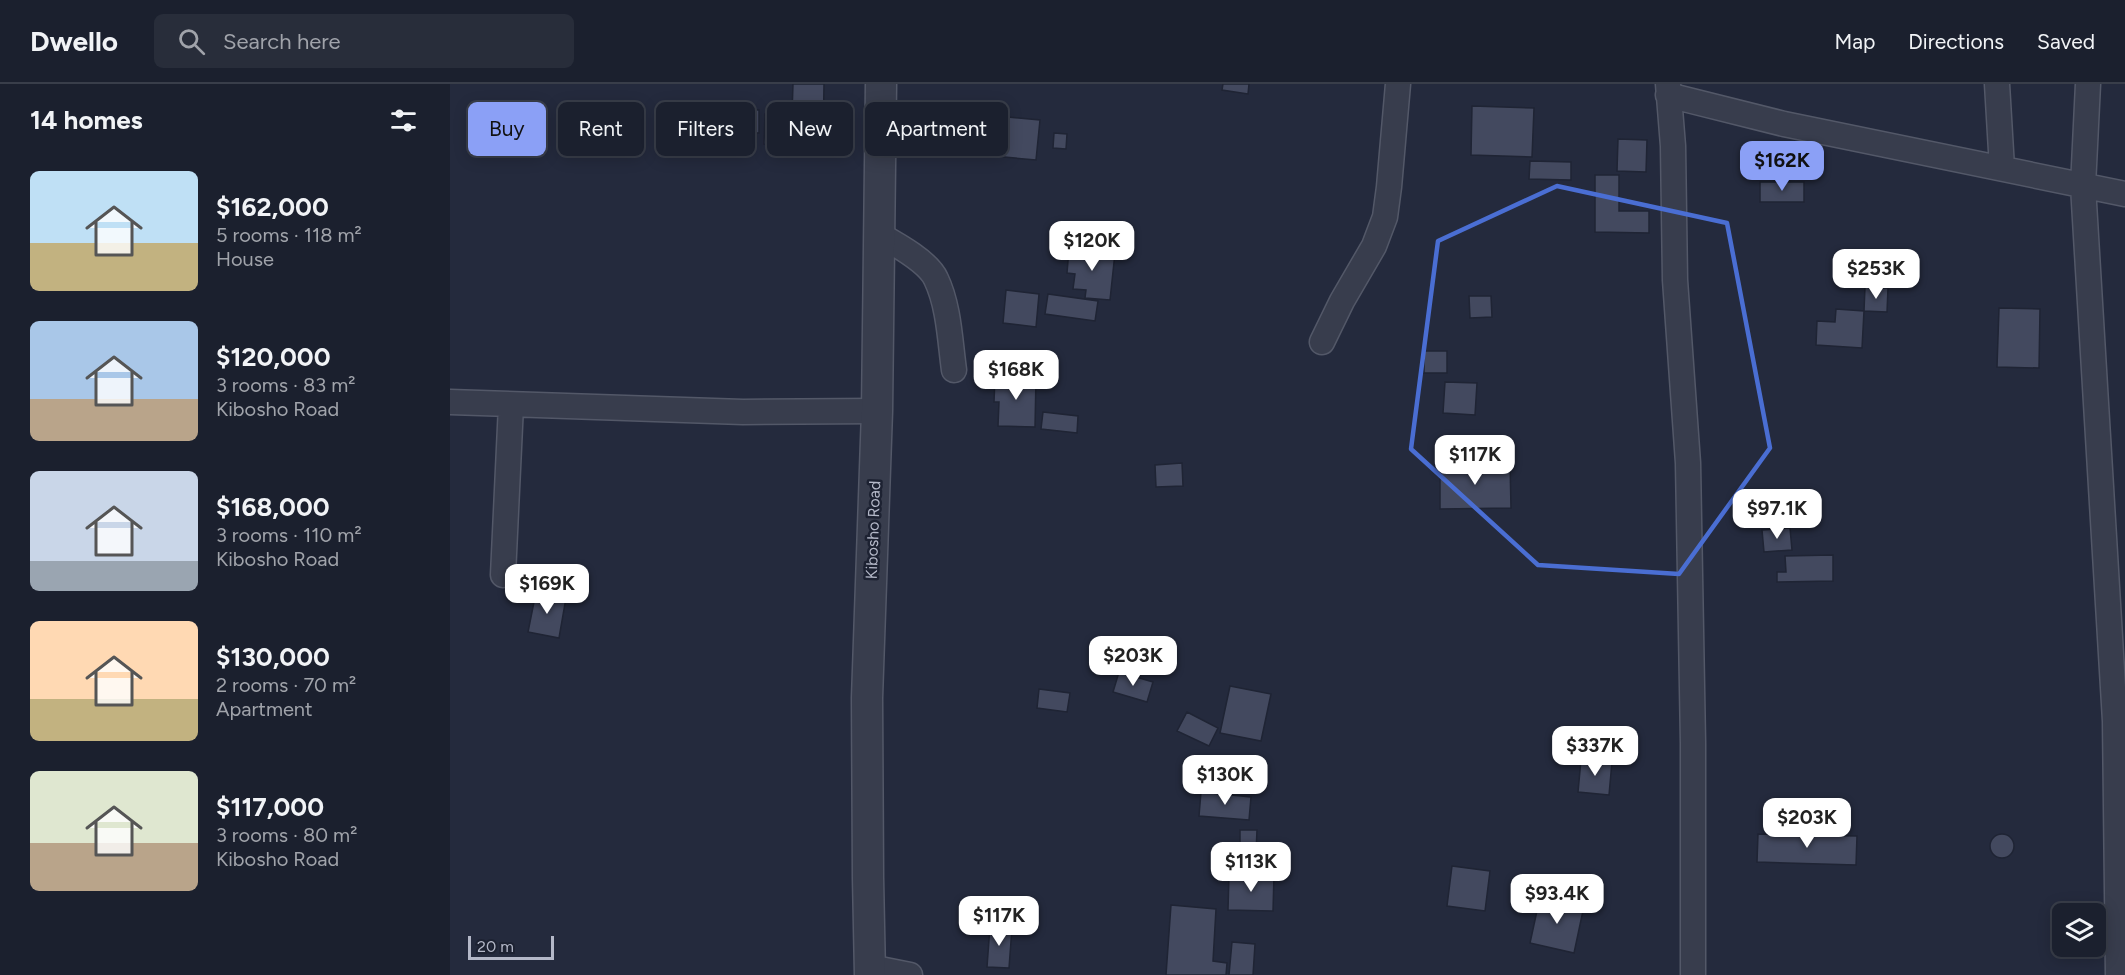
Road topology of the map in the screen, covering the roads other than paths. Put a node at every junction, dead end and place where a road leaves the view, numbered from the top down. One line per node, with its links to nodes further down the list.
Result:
1 (881, 84): 9 (street, Kibosho Road)
2 (1398, 84): 10 (street)
3 (1997, 84): 6 (street)
4 (2088, 84): 7 (street)
5 (1668, 89): 6 (street); 18 (street)
6 (2002, 168): 7 (street)
7 (2083, 186): 8 (street); 19 (street)
8 (2125, 194)
9 (878, 234): 11 (street); 14 (street, Kibosho Road)
10 (1322, 342)
11 (954, 370)
12 (450, 402): 13 (street)
13 (511, 405): 14 (street); 15 (street)
14 (877, 411): 16 (street, Kibosho Road)
15 (503, 575)
16 (870, 971): 17 (street)
17 (910, 975)
18 (1693, 975)
19 (2118, 975)

